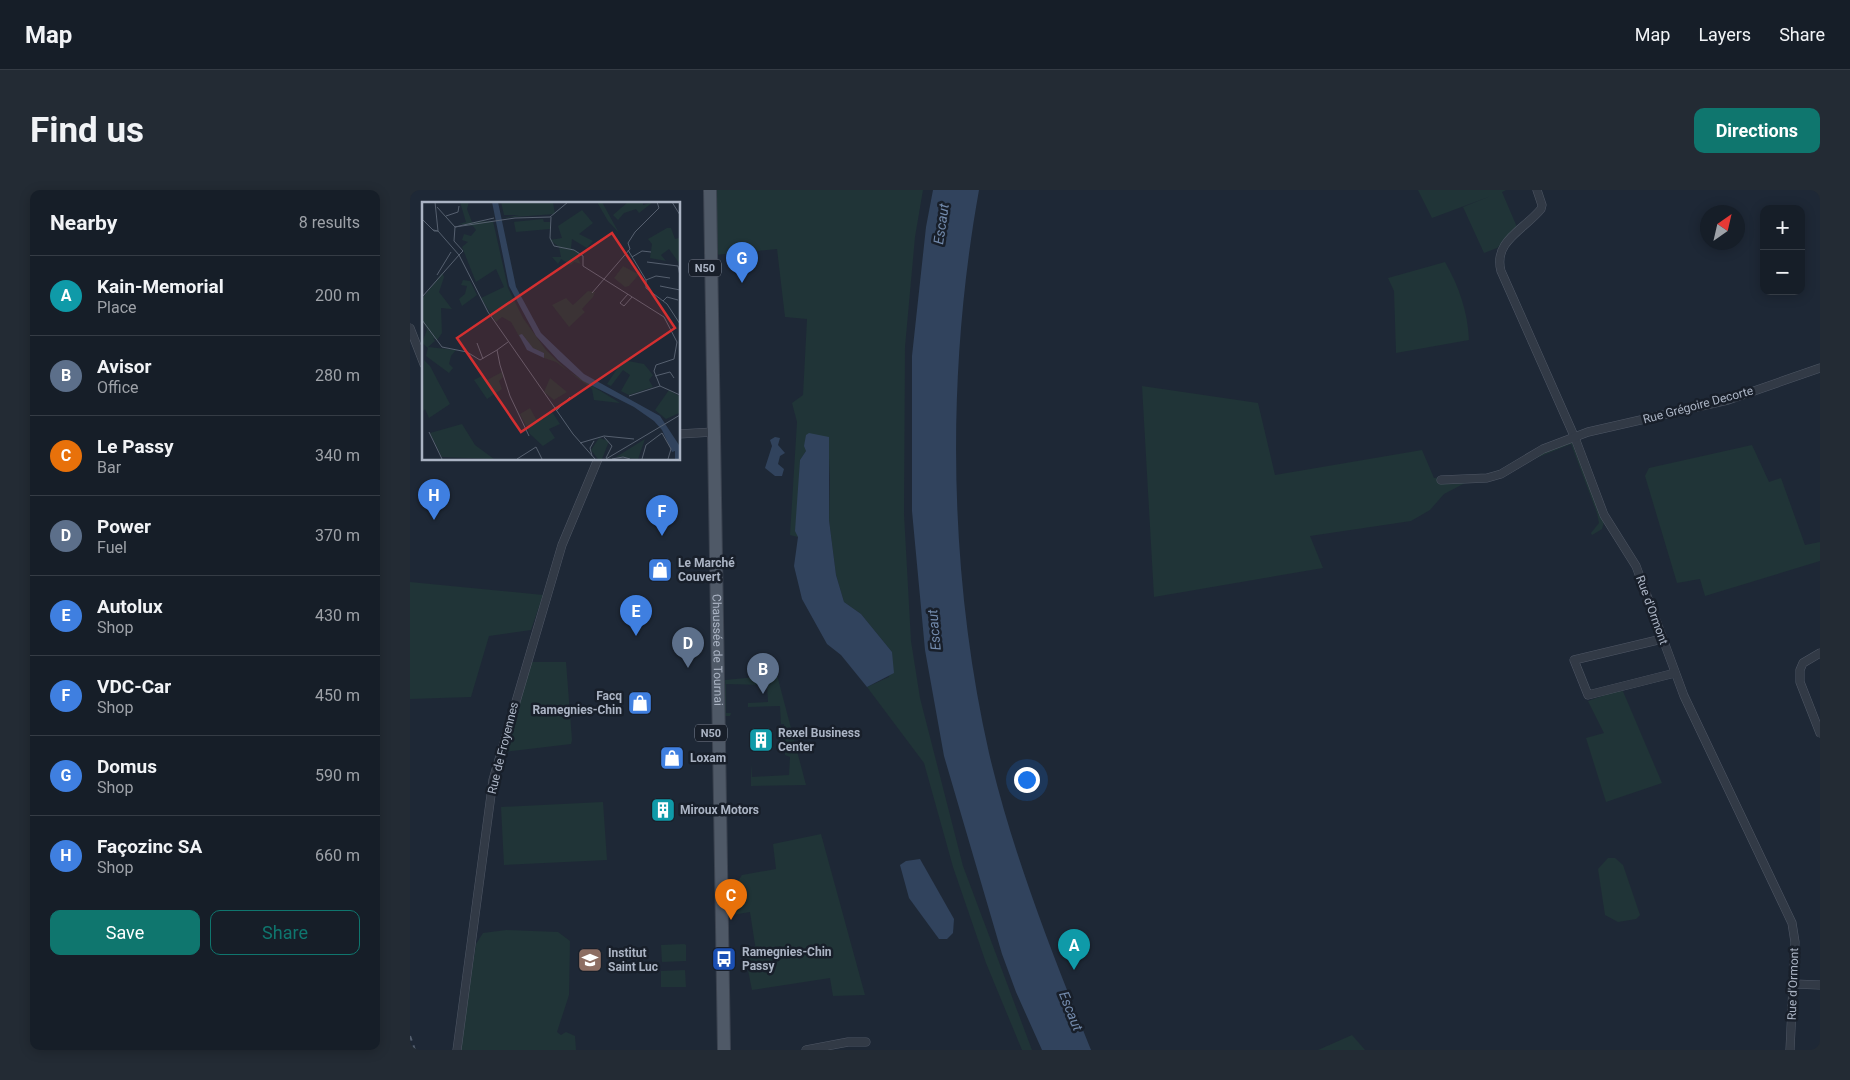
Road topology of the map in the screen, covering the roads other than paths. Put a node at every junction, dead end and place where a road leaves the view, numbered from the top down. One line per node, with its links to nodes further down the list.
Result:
1 (704, 190): 7 (main road, Chaussée de Tournai / N50)
2 (710, 190): 7 (main road, Chaussée de Tournai / N50)
3 (1537, 190): 9 (street, Rue d'Ormont)
4 (410, 328): 5 (street)
5 (422, 359)
6 (1820, 368): 9 (street, Rue Grégoire Decorte)
7 (709, 433): 8 (street); 20 (main road, Chaussée de Tournai / N50); 21 (main road, Chaussée de Tournai / N50)
8 (680, 434)
9 (1575, 438): 11 (street, Rue Grégoire Decorte); 12 (street, Rue d'Ormont)
10 (598, 460): 19 (street, Rue de Froyennes)
11 (1441, 480)
12 (1662, 639): 14 (street, Rue d'Ormont); 14 (street)
13 (1820, 653): 15 (street)
14 (1675, 673): 16 (street, Rue d'Ormont)
15 (1820, 733)
16 (1794, 984): 17 (street); 23 (street, Rue d'Ormont)
17 (1820, 985)
18 (866, 1042): 22 (street)
19 (456, 1050)
20 (717, 1050)
21 (724, 1050)
22 (806, 1050)
23 (1790, 1050)

